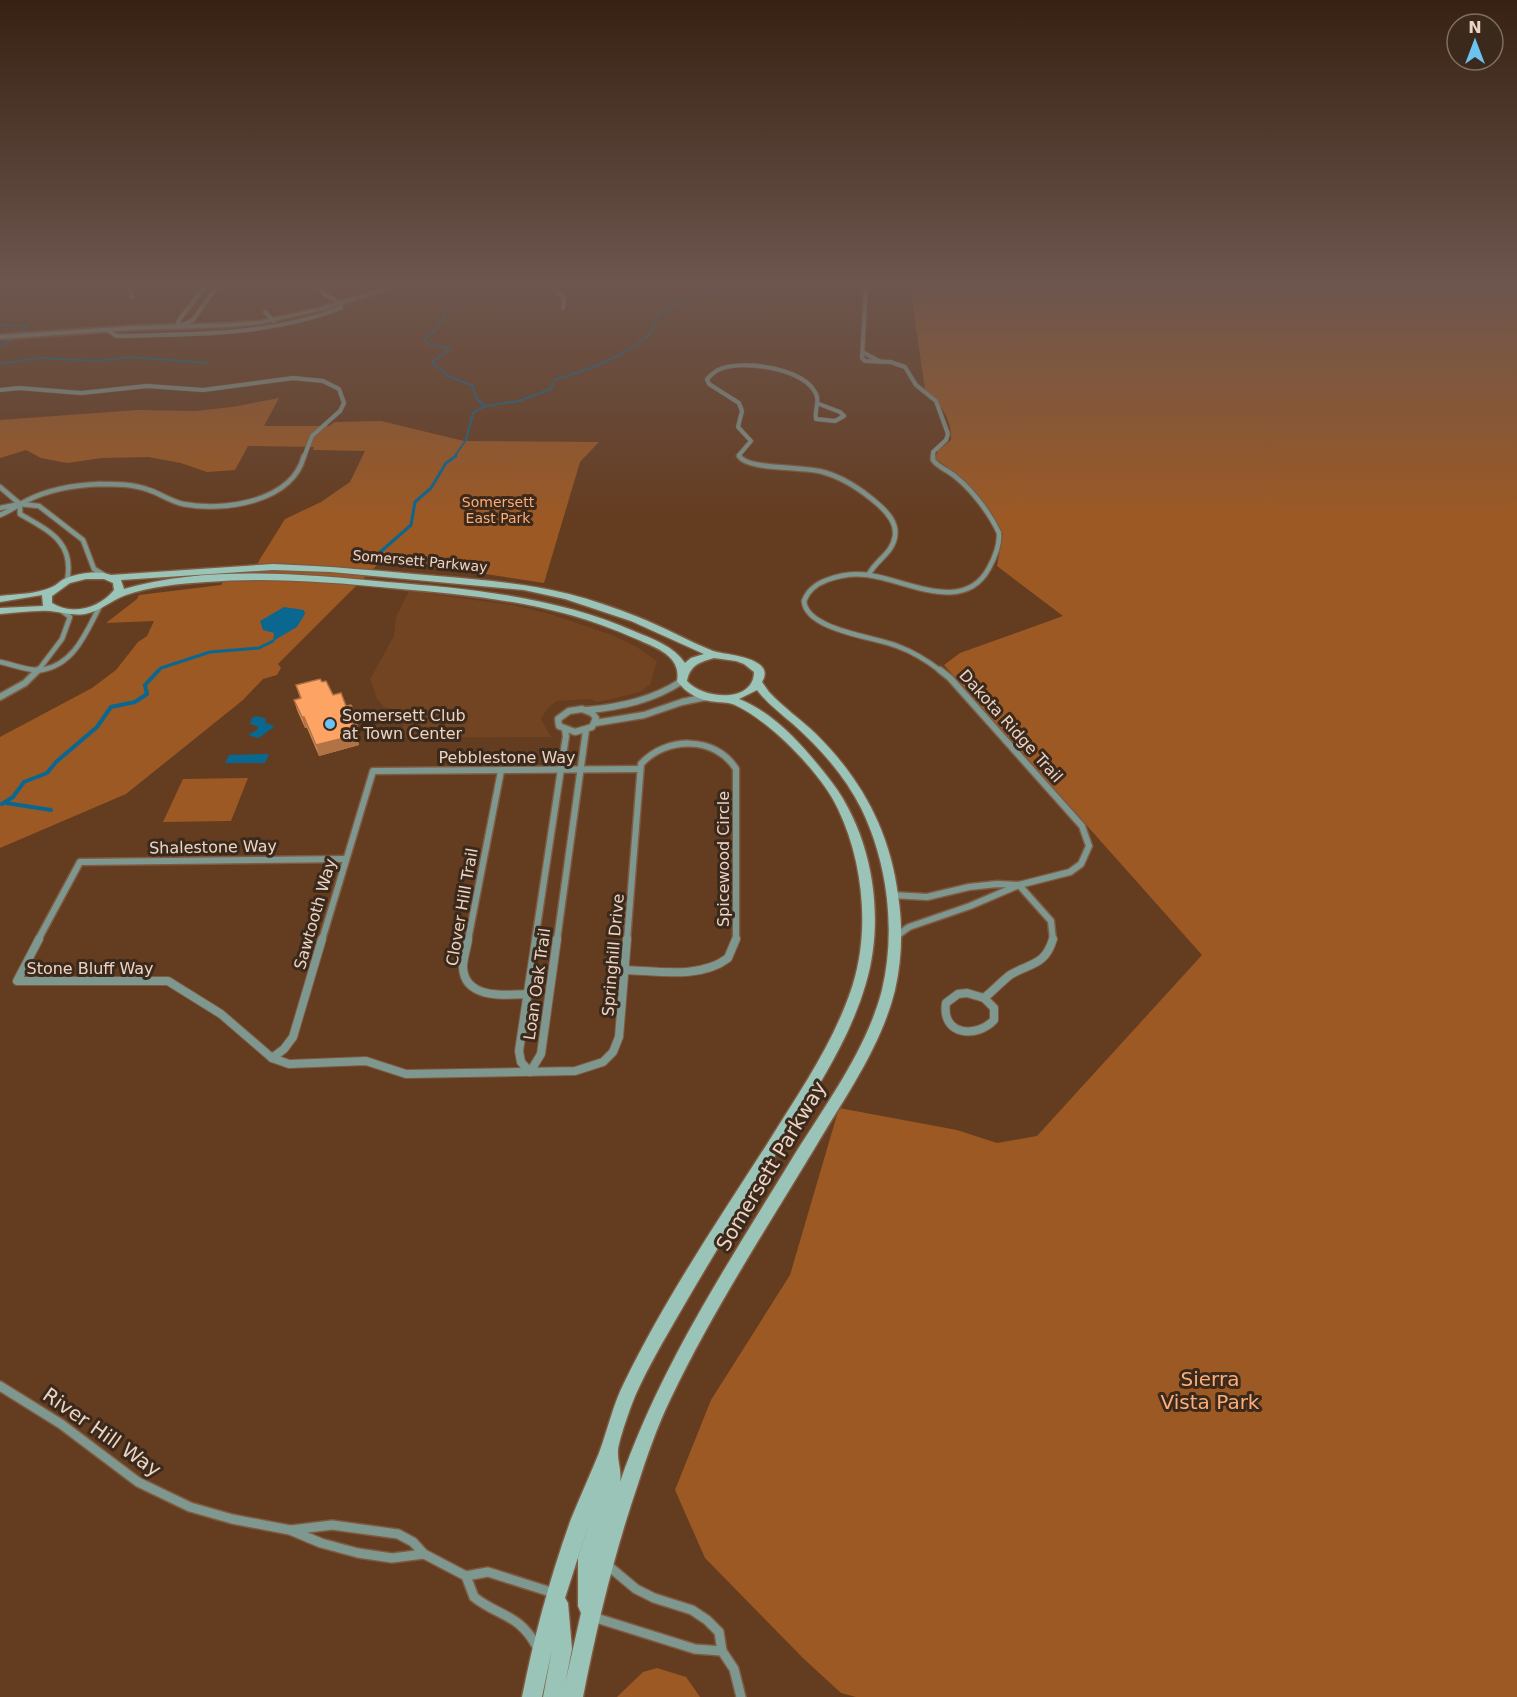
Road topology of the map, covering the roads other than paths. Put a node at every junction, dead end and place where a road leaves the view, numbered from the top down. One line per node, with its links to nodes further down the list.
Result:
1 (892, 364): 8 (street, Dakota Ridge Trail)
2 (0, 390): 5 (street)
3 (819, 404): 3 (street); 8 (street)
4 (0, 487): 5 (street)
5 (20, 504): 6 (street); 7 (street); 9 (street); 10 (street)
6 (0, 508)
7 (0, 515)
8 (869, 574): 36 (street, Dakota Ridge Trail)
9 (108, 577): 10 (main road, Somersett Parkway); 12 (main road); 18 (main road, Somersett Parkway)
10 (67, 580): 11 (main road)
11 (51, 590): 13 (main road); 15 (main road)
12 (116, 595): 14 (main road, Somersett Parkway); 21 (main road, Somersett Parkway)
13 (0, 599)
14 (100, 606): 17 (main road); 20 (street)
15 (51, 608): 16 (main road); 17 (main road)
16 (0, 611)
17 (62, 611): 20 (street)
18 (714, 655): 21 (main road); 22 (main road)
19 (0, 662): 20 (street)
20 (41, 670): 23 (street)
21 (683, 675): 24 (main road); 26 (street)
22 (757, 682): 25 (main road); 37 (main road, Somersett Parkway)
23 (0, 697)
24 (706, 697): 25 (main road); 27 (street)
25 (726, 698): 46 (main road, Somersett Parkway)
26 (587, 710): 27 (street); 28 (street, Loan Oak Trail)
27 (596, 723): 29 (street)
28 (565, 730): 29 (street); 31 (street, Loan Oak Trail)
29 (586, 730): 32 (street, Loan Oak Trail)
30 (640, 769): 32 (street, Pebblestone Way); 39 (street, Springhill Drive); 39 (street, Spicewood Circle)
31 (561, 770): 32 (street, Pebblestone Way); 34 (street, Pebblestone Way); 41 (street, Loan Oak Trail)
32 (581, 770): 44 (street, Loan Oak Trail)
33 (373, 771): 34 (street, Pebblestone Way); 35 (street, Sawtooth Way)
34 (501, 771): 41 (street, Clover Hill Trail)
35 (346, 859): 40 (street, Shalestone Way); 43 (street, Sawtooth Way)
36 (1019, 885): 37 (street, Dakota Ridge Trail); 38 (street, Dakota Ridge Trail); 42 (street)
37 (892, 894): 38 (main road, Somersett Parkway)
38 (895, 937): 49 (main road, Somersett Parkway)
39 (626, 970): 44 (street, Springhill Drive)
40 (17, 981): 43 (street, Stone Bluff Way)
41 (529, 994): 44 (street, Loan Oak Trail)
42 (984, 998): 42 (street)
43 (272, 1058): 44 (street, Stone Bluff Way)
44 (530, 1072)
45 (0, 1386): 47 (street, River Hill Way)
46 (609, 1449): 51 (main road, Somersett Parkway); 52 (main road)
47 (290, 1530): 48 (street, River Hill Way); 48 (street, River Hill Way)
48 (424, 1554): 50 (street, River Hill Way)
49 (604, 1562): 52 (main road, Somersett Parkway); 53 (street)
50 (466, 1576): 51 (street); 54 (street)
51 (557, 1594): 54 (main road, Somersett Parkway); 56 (main road)
52 (589, 1616): 53 (street); 57 (main road, Somersett Parkway)
53 (722, 1651): 58 (street)
54 (541, 1655): 55 (main road, Somersett Parkway)
55 (532, 1697)
56 (554, 1697)
57 (573, 1697)
58 (741, 1697)

